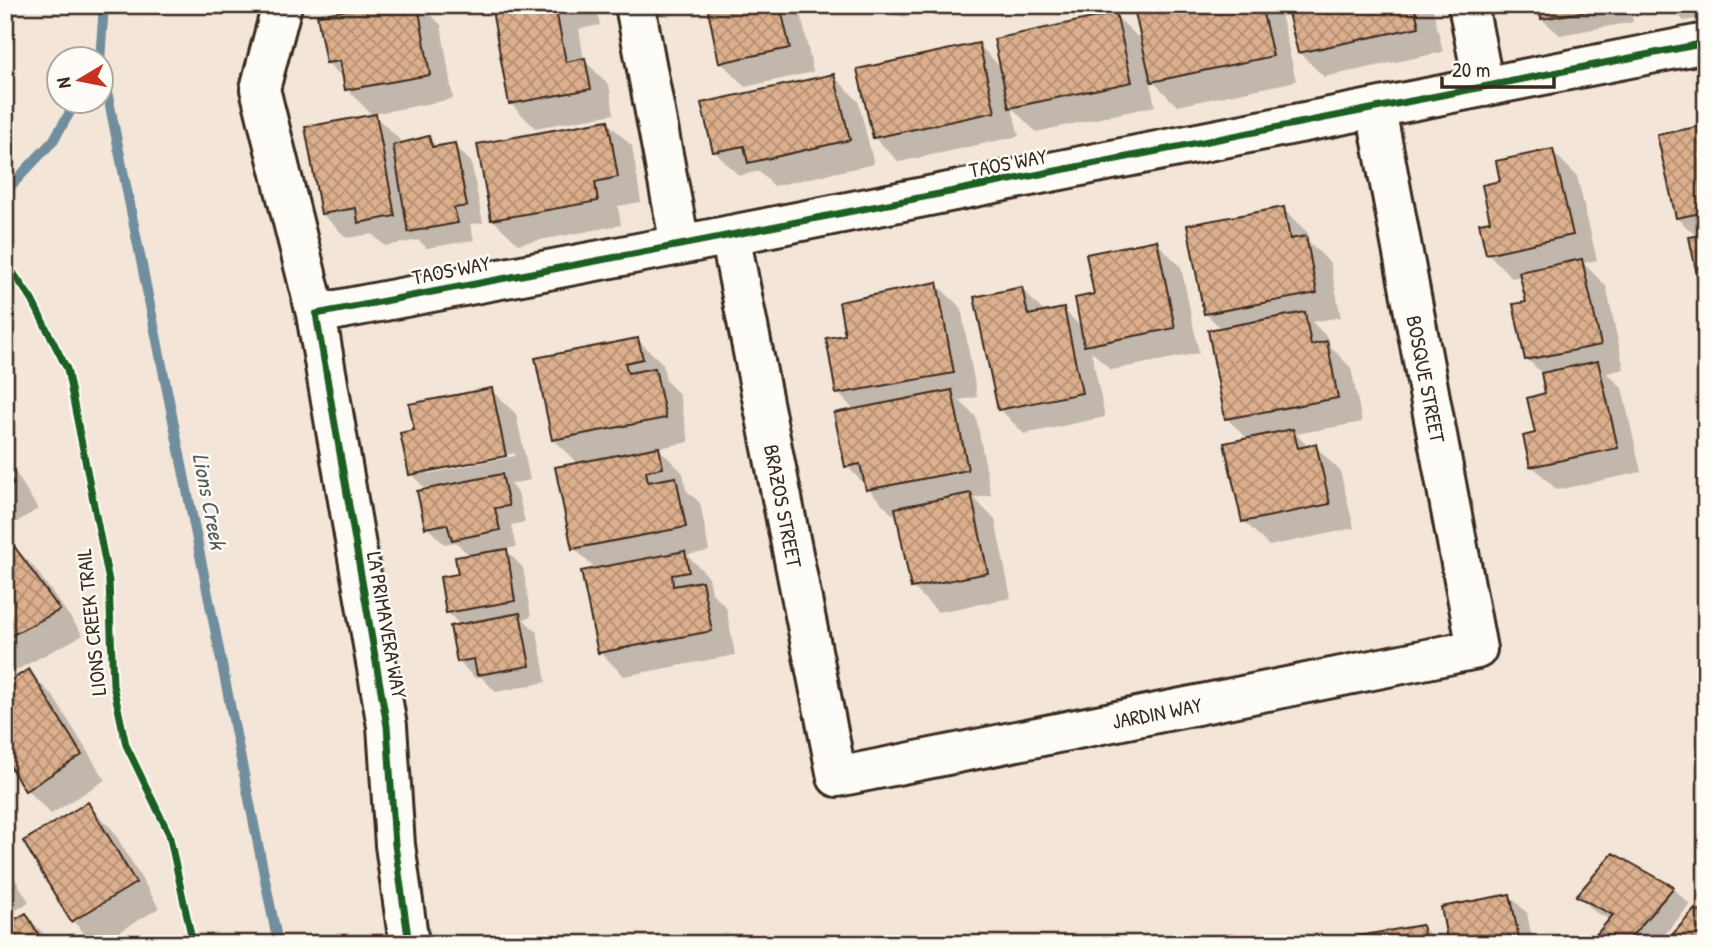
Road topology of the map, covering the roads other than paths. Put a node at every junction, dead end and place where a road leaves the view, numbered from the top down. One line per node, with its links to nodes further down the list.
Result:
1 (282, 5): 9 (street, LA PRIMAVERA WAY)
2 (635, 5): 8 (street)
3 (1468, 5): 5 (street)
4 (1706, 43): 5 (street, TAOS WAY)
5 (1484, 87): 6 (street, TAOS WAY)
6 (1376, 109): 7 (street, TAOS WAY); 10 (street, BOSQUE STREET)
7 (730, 235): 8 (street, TAOS WAY); 11 (street, BRAZOS STREET)
8 (680, 245): 9 (street, TAOS WAY)
9 (316, 314): 12 (street, LA PRIMAVERA WAY)
10 (1477, 649): 11 (street, JARDIN WAY)
11 (837, 777)
12 (409, 944)

